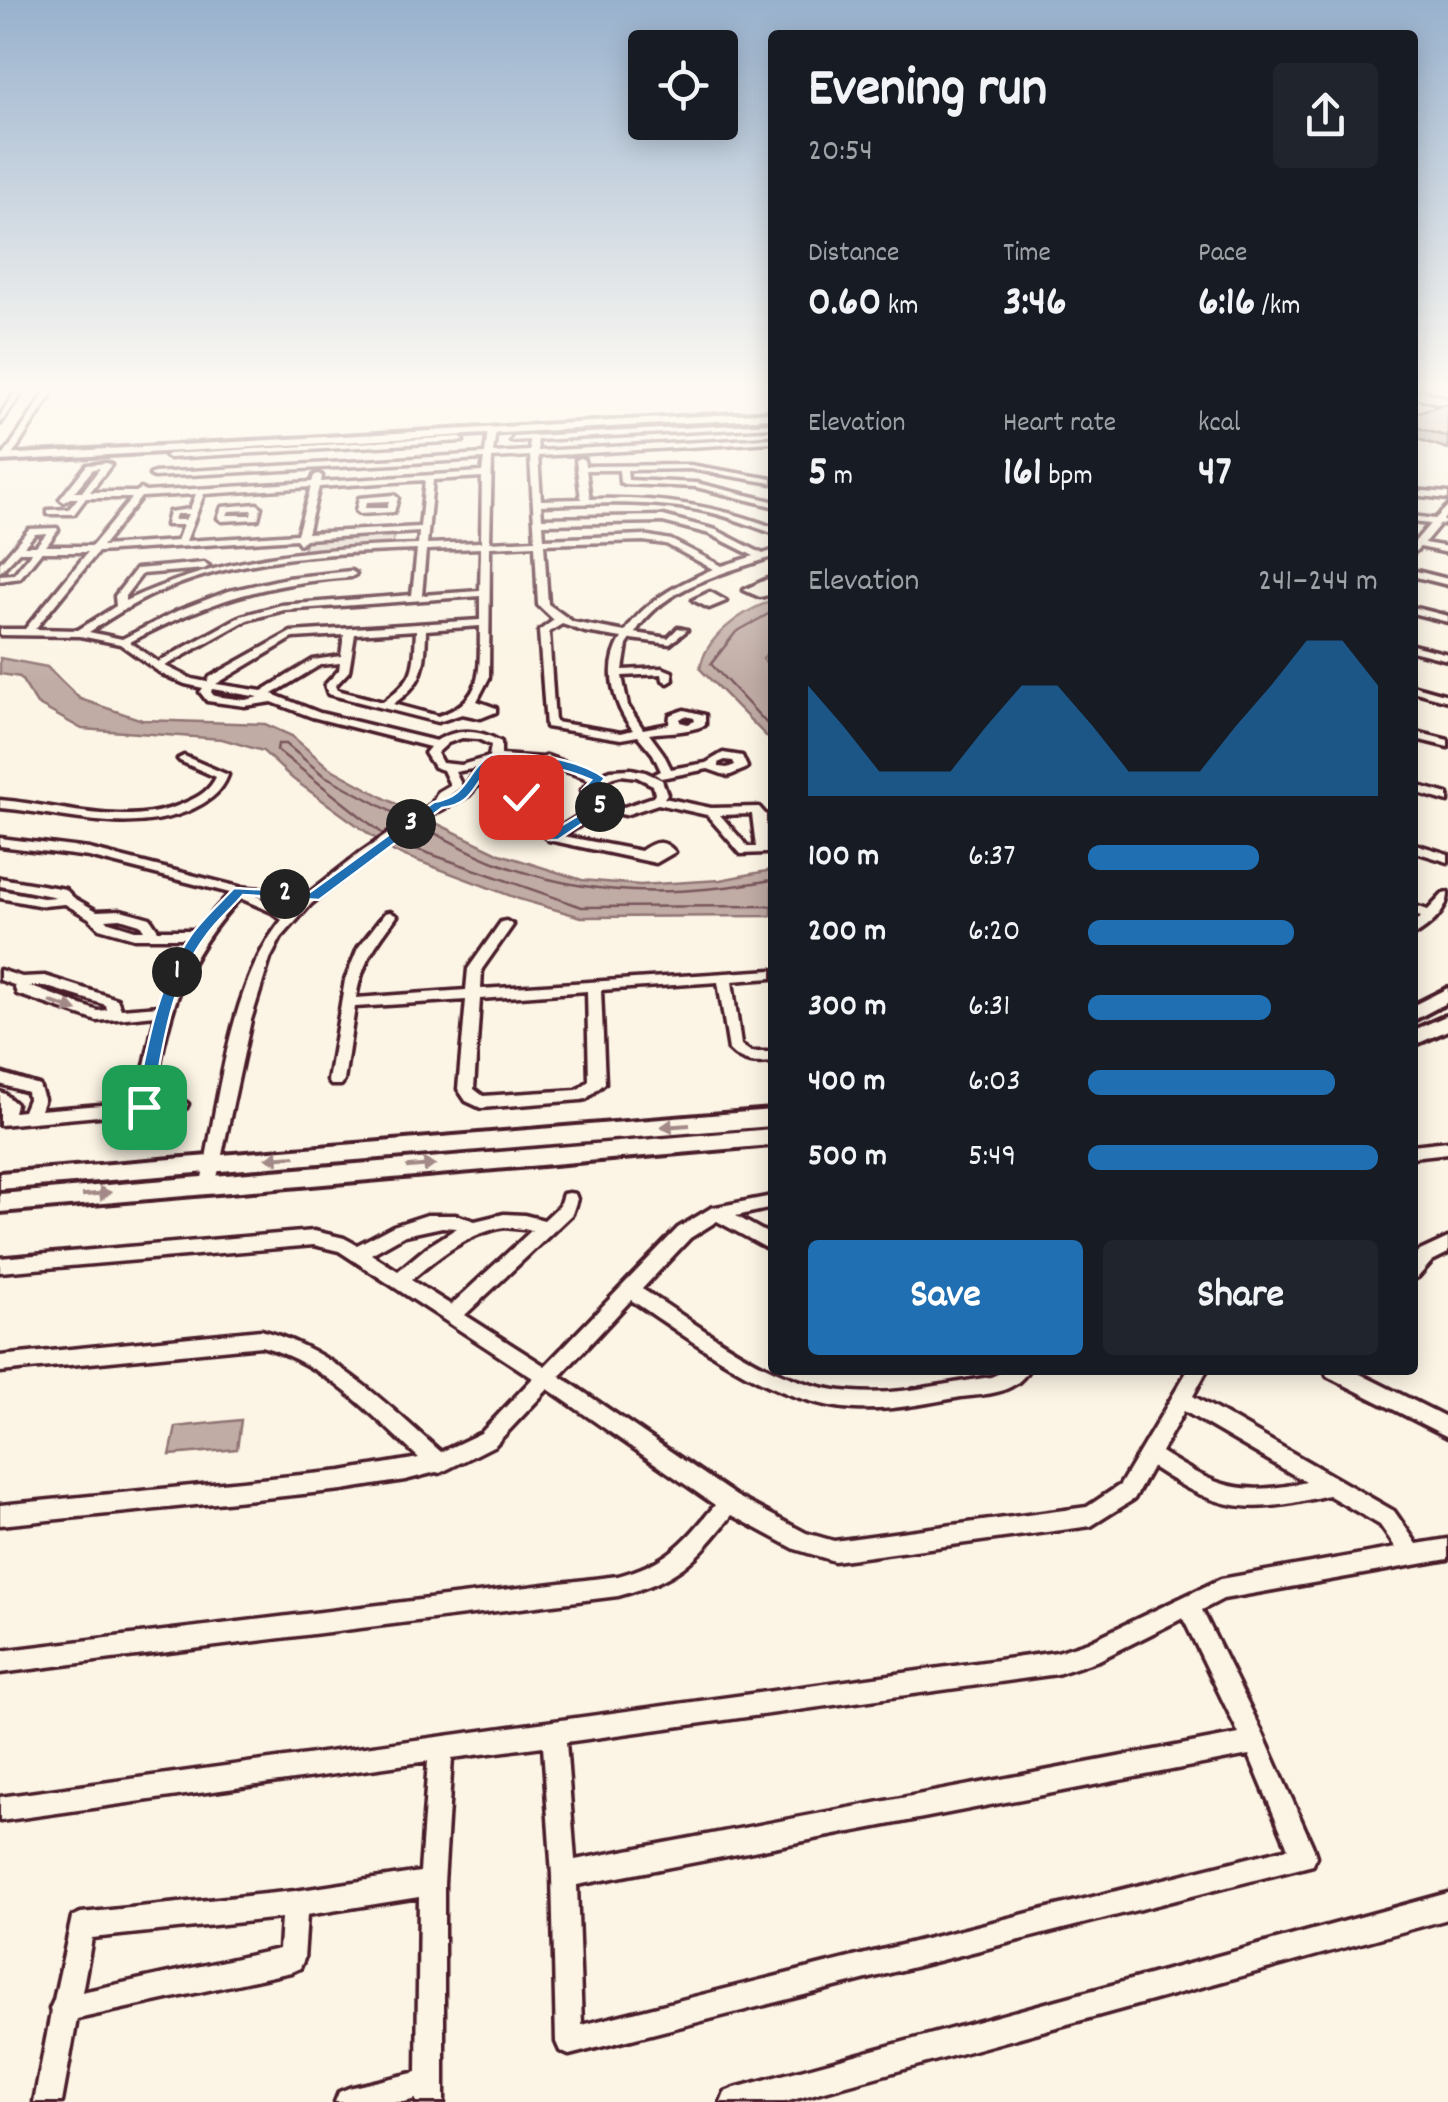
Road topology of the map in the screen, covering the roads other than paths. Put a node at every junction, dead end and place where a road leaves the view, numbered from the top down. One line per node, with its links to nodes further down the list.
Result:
1 (74, 487): 14 (street)
2 (91, 487): 15 (street)
3 (145, 487): 16 (street)
4 (265, 487): 12 (street)
5 (315, 487): 32 (street)
6 (428, 487): 19 (street)
7 (486, 487): 35 (street)
8 (537, 487): 22 (street)
9 (584, 487): 18 (street)
10 (700, 487): 11 (street)
11 (714, 488): 20 (street); 23 (street)
12 (201, 491): 16 (street); 26 (street)
13 (1418, 493): 17 (street)
14 (68, 495): 15 (street); 15 (street)
15 (84, 495): 16 (street)
16 (139, 495): 41 (street)
17 (1448, 496)
18 (586, 501): 22 (street); 23 (street)
19 (427, 502): 21 (street); 31 (street)
20 (768, 502)
21 (394, 503)
22 (539, 503): 28 (street)
23 (696, 504): 30 (street)
24 (1448, 509): 29 (street)
25 (223, 514): 26 (street)
26 (191, 516): 26 (street); 34 (street)
27 (1418, 520): 29 (street)
28 (540, 521): 33 (street); 45 (street)
29 (1443, 523): 36 (street)
30 (768, 529)
31 (424, 530): 32 (street); 38 (street)
32 (302, 536): 34 (street); 44 (street)
33 (540, 542): 35 (street); 48 (street); 61 (street)
34 (180, 544): 41 (street)
35 (487, 545): 38 (street); 55 (street)
36 (1418, 545)
37 (1418, 547): 43 (street)
38 (421, 548): 42 (street); 56 (street)
39 (18, 549): 40 (street); 40 (street); 49 (street)
40 (38, 549): 41 (street); 52 (street)
41 (96, 549): 67 (street)
42 (356, 550): 44 (street); 50 (street)
43 (1448, 550)
44 (296, 554): 47 (street)
45 (768, 558)
46 (768, 558): 48 (street)
47 (222, 567): 59 (street); 59 (street)
48 (720, 568): 54 (street)
49 (0, 569)
50 (352, 574): 58 (street); 71 (street)
51 (1418, 574): 53 (street)
52 (0, 578)
53 (1448, 582)
54 (672, 591): 57 (street); 69 (street)
55 (486, 593): 56 (street); 63 (street)
56 (417, 598): 58 (street)
57 (698, 598)
58 (347, 602): 75 (street)
59 (120, 605): 68 (street)
60 (1418, 612): 62 (street)
61 (562, 619): 69 (street); 84 (street)
62 (1448, 619)
63 (485, 623): 64 (street); 82 (street)
64 (421, 627): 65 (street); 82 (street)
65 (350, 631): 74 (street); 78 (street)
66 (0, 632): 67 (street)
67 (28, 632): 68 (street)
68 (80, 633): 71 (street)
69 (628, 635): 70 (street); 76 (street)
70 (661, 638)
71 (123, 642): 75 (street)
72 (1418, 650): 73 (street)
73 (1448, 657)
74 (346, 659): 80 (street); 82 (street)
75 (158, 666): 78 (street)
76 (617, 673): 77 (street); 84 (street)
77 (652, 674)
78 (207, 686): 80 (street)
79 (1418, 690): 81 (street)
80 (269, 697): 87 (street)
81 (1448, 698)
82 (388, 703)
83 (677, 726): 84 (street)
84 (642, 734): 92 (street)
85 (1418, 736): 86 (street)
86 (1448, 744)
87 (434, 749): 88 (street); 91 (street)
88 (493, 757): 91 (street); 93 (street); 100 (street)
89 (184, 759): 104 (street)
90 (712, 766): 92 (street)
91 (448, 768): 100 (street)
92 (666, 770): 94 (street)
93 (598, 778): 94 (street); 102 (street)
94 (653, 778): 98 (street)
95 (1418, 789): 97 (street)
96 (0, 794): 104 (street)
97 (1448, 798)
98 (657, 800): 102 (street); 103 (street)
99 (0, 804): 104 (street)
100 (438, 804): 113 (street)
101 (517, 806): 105 (street)
102 (601, 807): 105 (street)
103 (711, 812): 103 (street)
104 (146, 818)
105 (553, 837): 108 (street)
106 (0, 842): 111 (street)
107 (1418, 848): 109 (street)
108 (646, 852)
109 (1448, 858)
110 (0, 882): 115 (street)
111 (240, 891): 113 (street); 119 (street); 122 (street)
112 (0, 894): 115 (street)
113 (314, 896): 119 (street)
114 (1448, 898): 118 (street)
115 (64, 900): 122 (street)
116 (1418, 911): 118 (street)
117 (390, 916): 129 (street)
118 (1432, 916): 121 (street)
119 (289, 919): 146 (street)
120 (506, 926): 127 (street)
121 (1418, 928)
122 (199, 934): 130 (street)
123 (0, 974): 130 (street)
124 (768, 974): 125 (street)
125 (724, 978): 126 (street); 134 (street)
126 (594, 986): 127 (street); 127 (street)
127 (471, 994): 129 (street)
128 (1448, 994): 131 (street)
129 (348, 1003): 136 (street)
130 (163, 1010): 139 (street)
131 (1418, 1012)
132 (1448, 1022): 133 (street)
133 (1418, 1037)
134 (768, 1058)
135 (0, 1078): 140 (street)
136 (336, 1081)
137 (0, 1098): 142 (street)
138 (180, 1104): 139 (street)
139 (144, 1107): 140 (street)
140 (30, 1116): 142 (street)
141 (768, 1118): 146 (street, one-way to 146)
142 (2, 1119)
143 (768, 1137): 146 (street, one-way to 143)
144 (1448, 1147): 145 (street)
145 (1418, 1150)
146 (212, 1173): 147 (street); 149 (street, one-way to 146)
147 (0, 1181)
148 (569, 1199): 153 (street)
149 (0, 1203)
150 (768, 1203): 151 (street)
151 (717, 1214): 154 (street); 160 (street)
152 (471, 1226): 153 (street); 156 (street); 159 (street)
153 (546, 1228): 161 (street)
154 (768, 1242)
155 (1447, 1247): 158 (street)
156 (360, 1252): 157 (street); 159 (street)
157 (0, 1265)
158 (1418, 1265)
159 (400, 1279): 161 (street)
160 (631, 1290): 163 (street); 166 (street)
161 (453, 1315): 166 (street)
162 (0, 1364): 170 (street)
163 (1014, 1375)
164 (1195, 1375): 167 (street)
165 (1361, 1376): 168 (street)
166 (548, 1378): 170 (street); 172 (street)
167 (1180, 1399): 169 (street); 171 (street)
168 (1448, 1428)
169 (1151, 1456): 171 (street); 172 (street)
170 (440, 1464): 173 (street)
171 (1327, 1486): 175 (street)
172 (729, 1503): 177 (street)
173 (0, 1515)
174 (1448, 1550): 175 (street)
175 (1411, 1553): 176 (street)
176 (1188, 1605): 178 (street); 179 (street)
177 (0, 1662)
178 (554, 1733): 180 (street); 182 (street)
179 (1255, 1742): 182 (street); 182 (street)
180 (441, 1747): 181 (street); 183 (street)
181 (0, 1808)
182 (564, 1875)
183 (432, 1883): 184 (street); 187 (street)
184 (295, 1904): 186 (street); 186 (street)
185 (1448, 1906): 190 (street)
186 (62, 2009): 188 (street)
187 (430, 2092): 189 (street)
188 (48, 2102)
189 (348, 2102)
190 (734, 2102)

